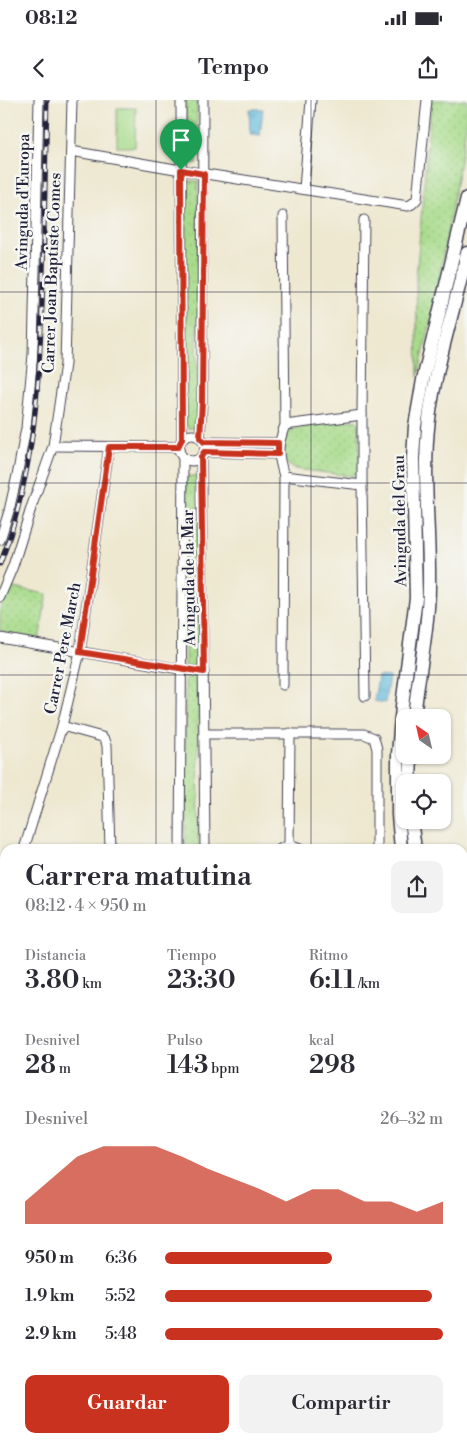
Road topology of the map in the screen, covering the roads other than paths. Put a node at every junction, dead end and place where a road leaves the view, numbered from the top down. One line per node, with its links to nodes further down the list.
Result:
1 (39, 100): 27 (street, Avinguda d'Europa)
2 (72, 100): 7 (street, Carrer Joan Baptiste Comes)
3 (181, 100): 8 (street)
4 (203, 100): 9 (street)
5 (311, 100): 10 (street)
6 (427, 100): 10 (street)
7 (71, 151): 8 (street); 20 (street, Carrer Joan Baptiste Comes)
8 (181, 170): 9 (street); 18 (street)
9 (204, 174): 10 (street); 17 (street)
10 (304, 189)
11 (467, 198): 46 (main road, Avinguda del Grau)
12 (283, 216): 16 (street)
13 (364, 220): 15 (street)
14 (467, 253): 35 (main road, Avinguda del Grau)
15 (362, 415): 16 (street); 26 (street)
16 (285, 425): 19 (street)
17 (202, 440): 18 (street); 19 (street); 23 (street)
18 (180, 443): 21 (street); 24 (street)
19 (278, 443): 22 (street)
20 (53, 446): 21 (street); 28 (street, Carrer Joan Baptiste Comes)
21 (109, 447): 30 (street, Carrer Pere March)
22 (278, 454): 23 (street); 25 (street)
23 (203, 455): 24 (street); 32 (street, Avinguda de la Mar)
24 (183, 458): 31 (street, Avinguda de la Mar)
25 (284, 476): 26 (street); 33 (street)
26 (362, 485): 34 (street)
27 (0, 540)
28 (0, 597)
29 (0, 638): 30 (street)
30 (80, 652): 31 (street); 36 (street, Carrer Pere March)
31 (180, 669): 32 (street); 42 (street, Avinguda de la Mar)
32 (204, 672): 37 (street, Avinguda de la Mar)
33 (283, 685)
34 (364, 696)
35 (415, 709)
36 (62, 726): 40 (street, Carrer Pere March); 41 (street)
37 (204, 734): 38 (street); 43 (street, Avinguda de la Mar)
38 (290, 734): 44 (street); 45 (street)
39 (413, 829): 47 (main road)
40 (26, 844)
41 (110, 844)
42 (180, 844)
43 (205, 844)
44 (289, 844)
45 (377, 844)
46 (401, 844)
47 (414, 844)

